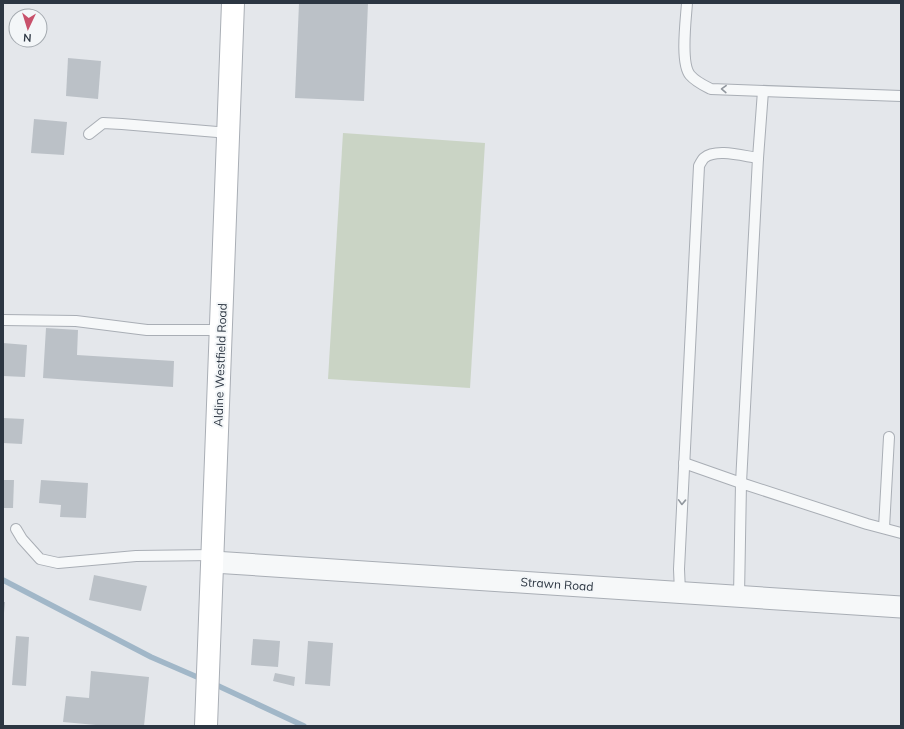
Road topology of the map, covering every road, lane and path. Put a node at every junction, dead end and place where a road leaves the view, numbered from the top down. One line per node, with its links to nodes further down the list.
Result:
1 (233, 3): 5 (main road, Aldine Westfield Road)
2 (687, 3): 3 (lane, one-way to 2)
3 (763, 91): 4 (lane); 7 (lane)
4 (901, 96)
5 (229, 133): 6 (lane); 9 (main road, Aldine Westfield Road)
6 (89, 134)
7 (758, 158): 11 (lane); 12 (lane)
8 (3, 320): 9 (lane)
9 (222, 330): 16 (main road, Aldine Westfield Road)
10 (889, 437): 13 (lane)
11 (684, 463): 12 (lane); 17 (lane, one-way to 17)
12 (740, 483): 13 (lane); 18 (lane)
13 (884, 528): 15 (lane)
14 (16, 529): 16 (lane)
15 (901, 533)
16 (213, 558): 17 (street, Strawn Road); 20 (main road, Aldine Westfield Road)
17 (680, 592): 18 (street, Strawn Road)
18 (739, 596): 19 (street, Strawn Road)
19 (901, 607)
20 (206, 726)

